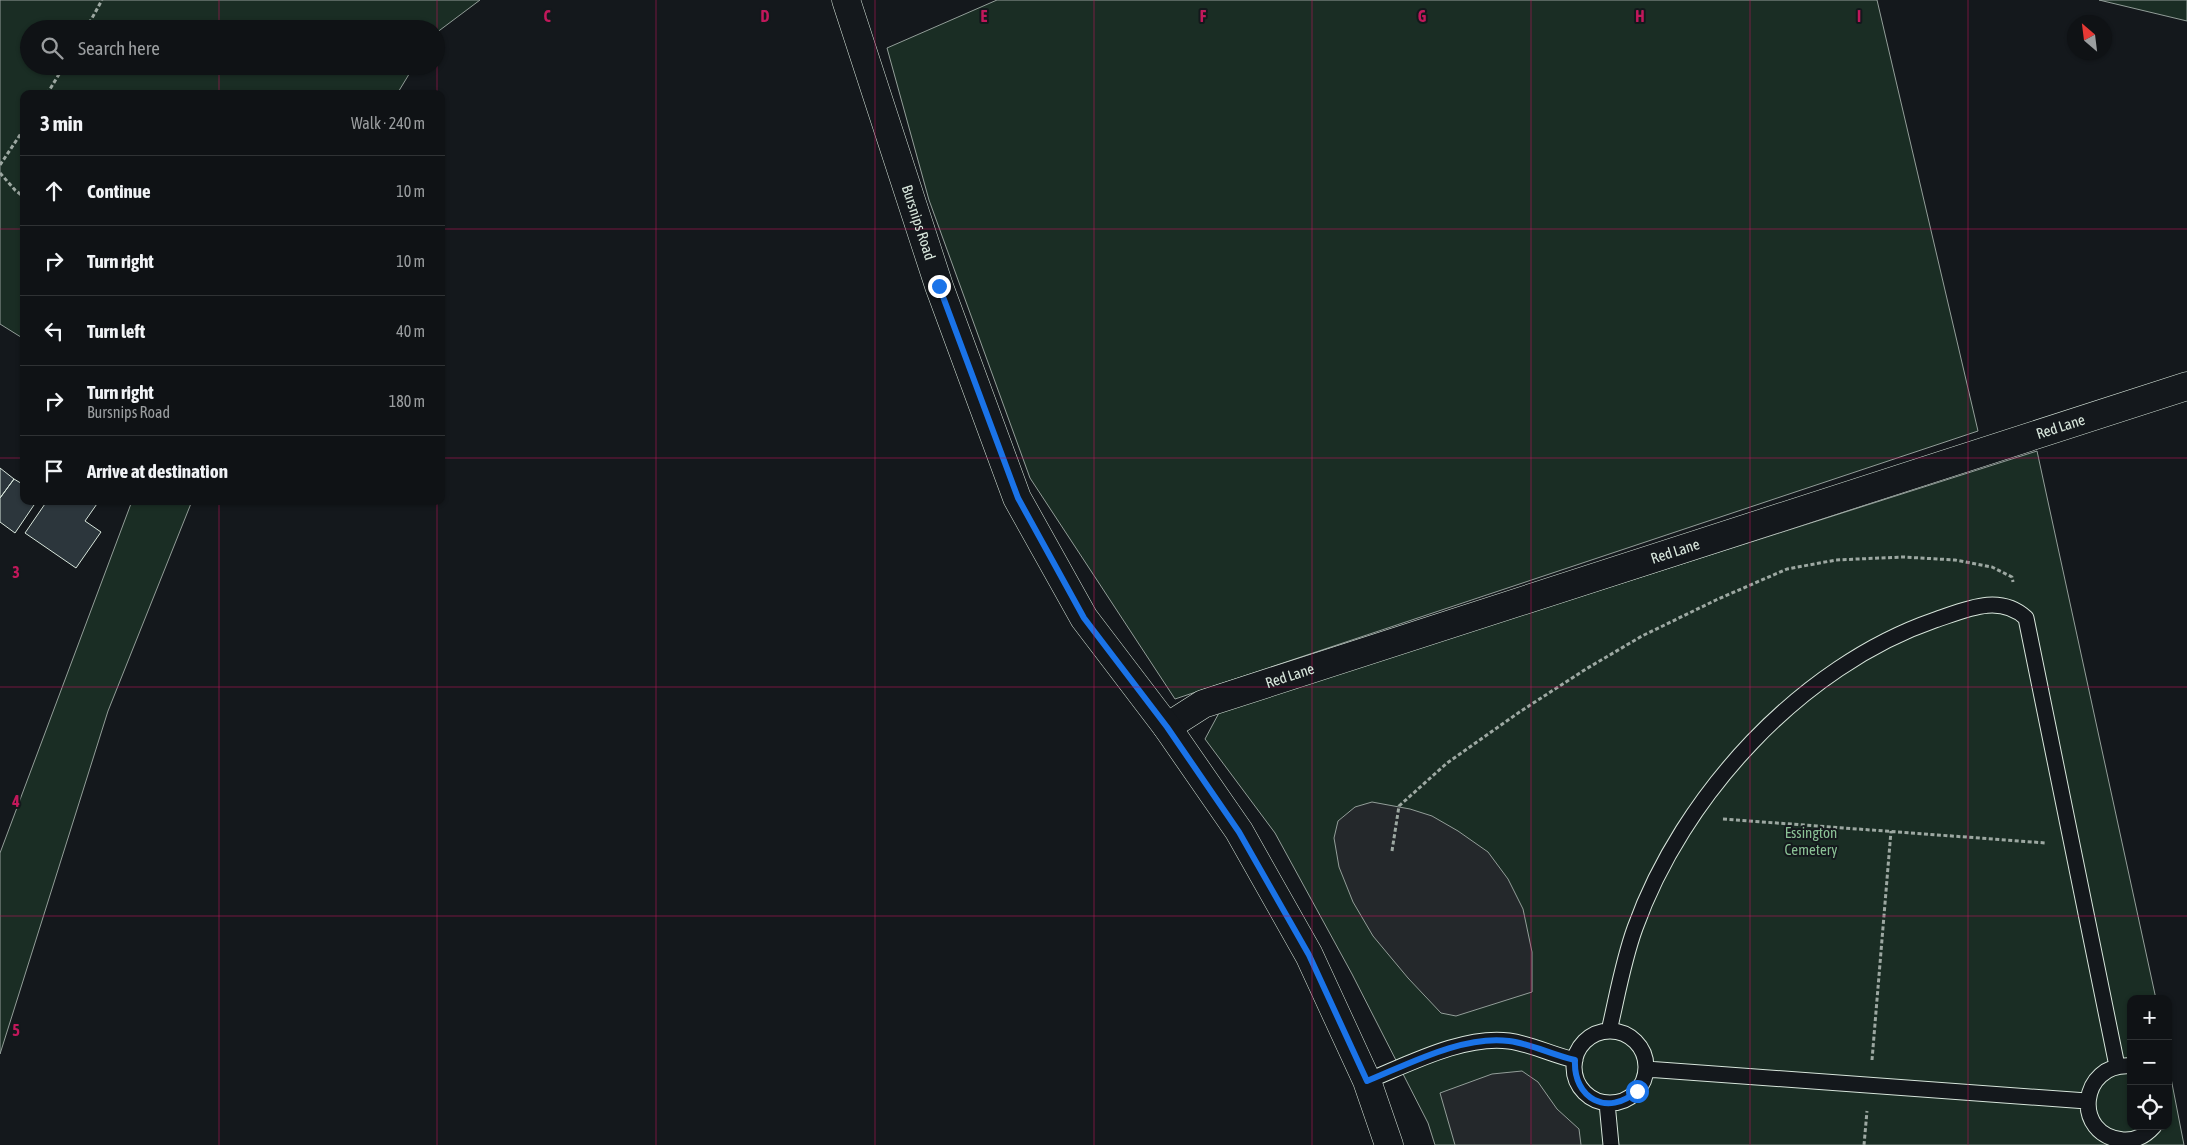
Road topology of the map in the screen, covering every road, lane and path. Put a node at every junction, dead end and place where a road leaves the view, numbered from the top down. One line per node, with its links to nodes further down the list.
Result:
1 (102, 0): 3 (path)
2 (846, 0): 12 (main road, Bursnips Road)
3 (91, 20)
4 (59, 75): 5 (path)
5 (49, 90)
6 (20, 135): 7 (path)
7 (0, 165)
8 (0, 173): 9 (path)
9 (20, 194)
10 (2187, 386): 12 (main road, Red Lane)
11 (2016, 608): 13 (lane); 15 (lane); 16 (path)
12 (1167, 727): 21 (main road, Bursnips Road)
13 (1692, 816): 14 (path); 17 (lane)
14 (1891, 831): 15 (path); 22 (path)
15 (2072, 845): 19 (lane)
16 (1392, 851)
17 (1609, 1031): 18 (lane); 20 (lane)
18 (1575, 1060): 21 (lane); 24 (lane)
19 (2124, 1066): 23 (lane)
20 (1646, 1069): 22 (lane); 24 (lane)
21 (1367, 1081): 27 (main road, Bursnips Road)
22 (1869, 1085): 23 (lane); 29 (path)
23 (2087, 1102): 26 (lane)
24 (1606, 1103): 28 (lane)
25 (2150, 1130): 26 (lane)
26 (2133, 1142)
27 (1389, 1145)
28 (1611, 1145)
29 (1864, 1145)

